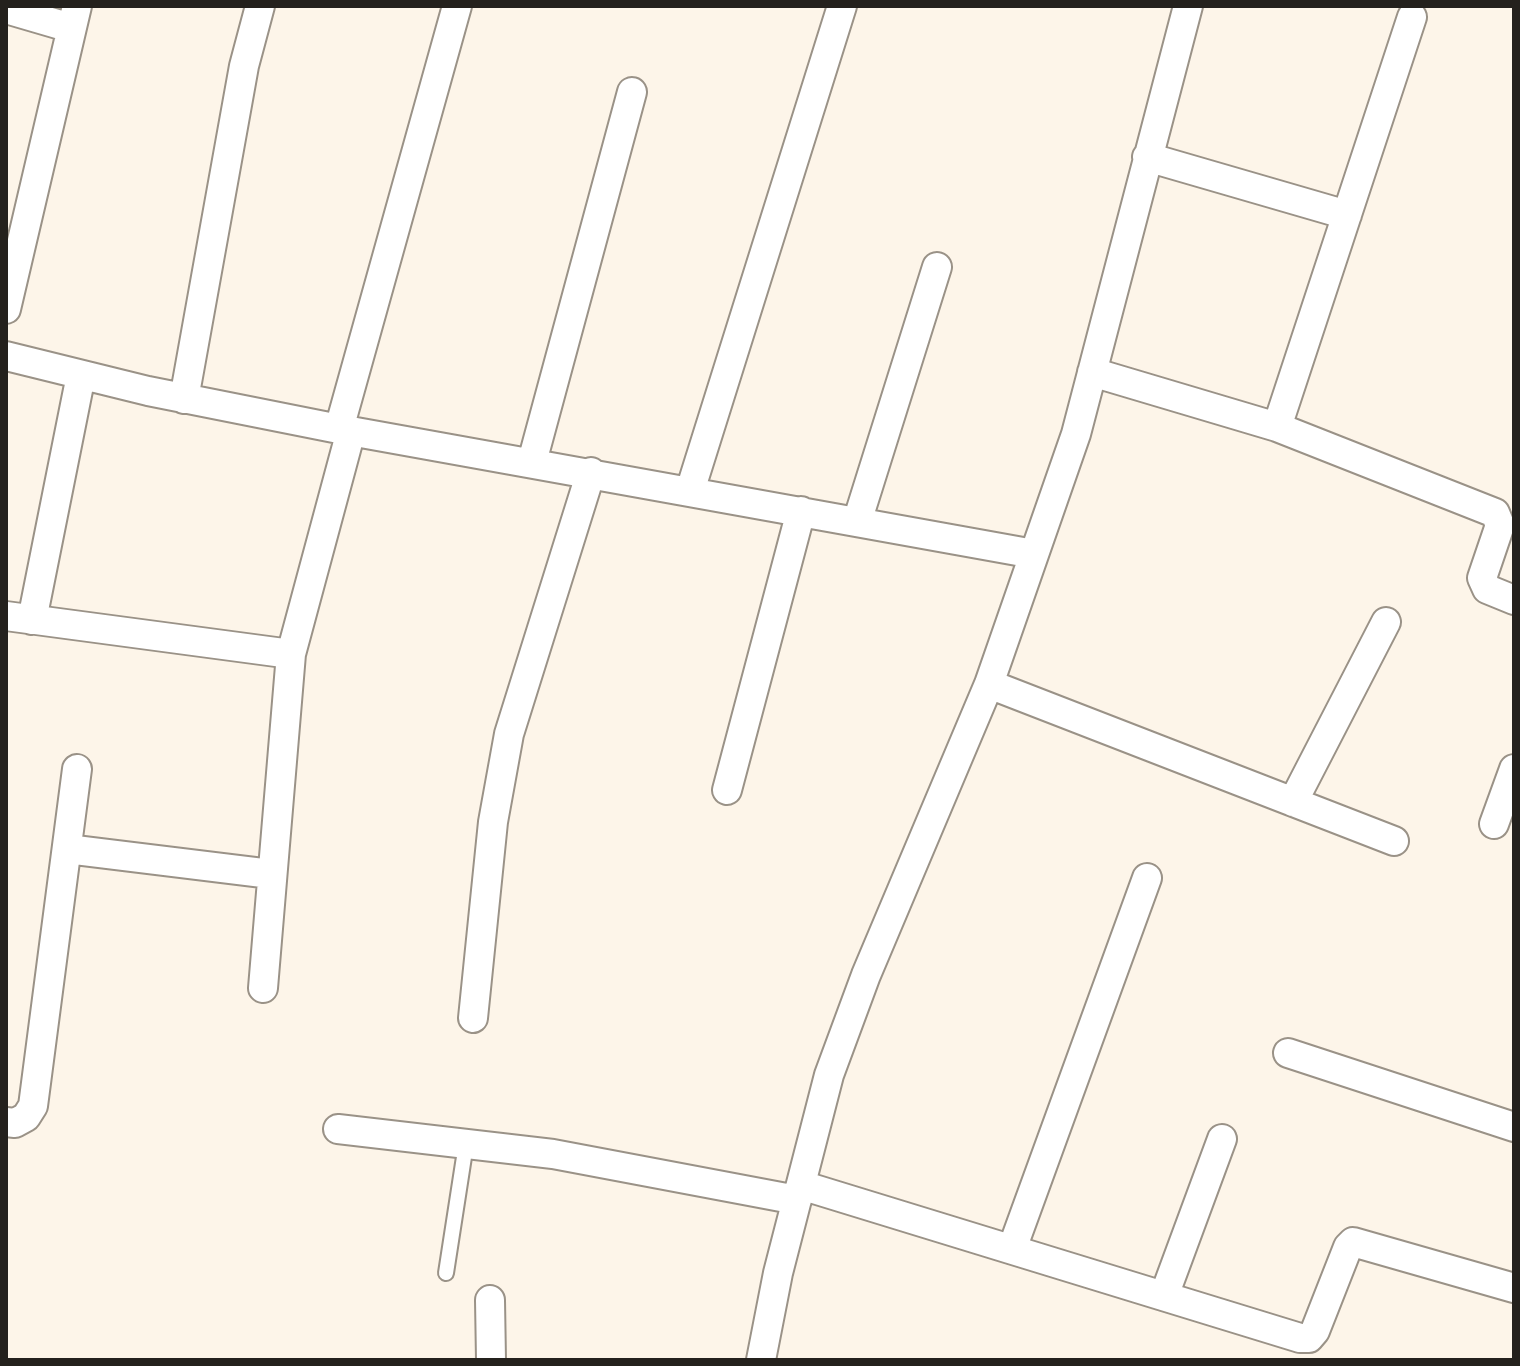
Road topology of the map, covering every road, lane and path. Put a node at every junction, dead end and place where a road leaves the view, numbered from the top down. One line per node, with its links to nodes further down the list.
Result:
1 (260, 6): 16 (street)
2 (457, 6): 18 (street)
3 (842, 6): 21 (street)
4 (1188, 6): 9 (street)
5 (6, 9): 6 (street)
6 (74, 17): 12 (street)
7 (1412, 17): 10 (street)
8 (632, 92): 19 (street)
9 (1147, 157): 10 (street); 14 (street)
10 (1347, 215): 17 (street)
11 (937, 267): 23 (street)
12 (6, 309)
13 (6, 356): 15 (street)
14 (1092, 372): 17 (street); 24 (street)
15 (81, 375): 16 (street); 26 (street)
16 (184, 399): 18 (street)
17 (1277, 427): 25 (street)
18 (345, 430): 19 (street); 28 (street)
19 (532, 462): 20 (street)
20 (591, 472): 21 (street); 40 (street)
21 (690, 491): 22 (street)
22 (801, 511): 23 (street); 32 (street)
23 (857, 522): 24 (street)
24 (1034, 554): 29 (street)
25 (1514, 600)
26 (19, 618): 28 (street)
27 (1386, 622): 33 (street)
28 (291, 654): 37 (street)
29 (989, 684): 33 (street); 47 (street)
30 (77, 769): 36 (street)
31 (1514, 769): 34 (street)
32 (727, 790)
33 (1293, 802): 35 (street)
34 (1494, 824)
35 (1394, 841)
36 (67, 849): 37 (street); 42 (street)
37 (271, 874): 39 (street)
38 (1147, 878): 48 (street)
39 (263, 988)
40 (473, 1018)
41 (1288, 1053): 43 (street)
42 (6, 1122)
43 (1513, 1123)
44 (338, 1129): 46 (street)
45 (1222, 1139): 51 (street)
46 (466, 1144): 47 (street); 49 (lane)
47 (799, 1192): 48 (street); 55 (street)
48 (1012, 1249): 51 (street)
49 (446, 1273)
50 (1514, 1288): 53 (street)
51 (1164, 1296): 53 (street)
52 (490, 1300): 54 (street)
53 (1304, 1349)
54 (491, 1360)
55 (761, 1360)

